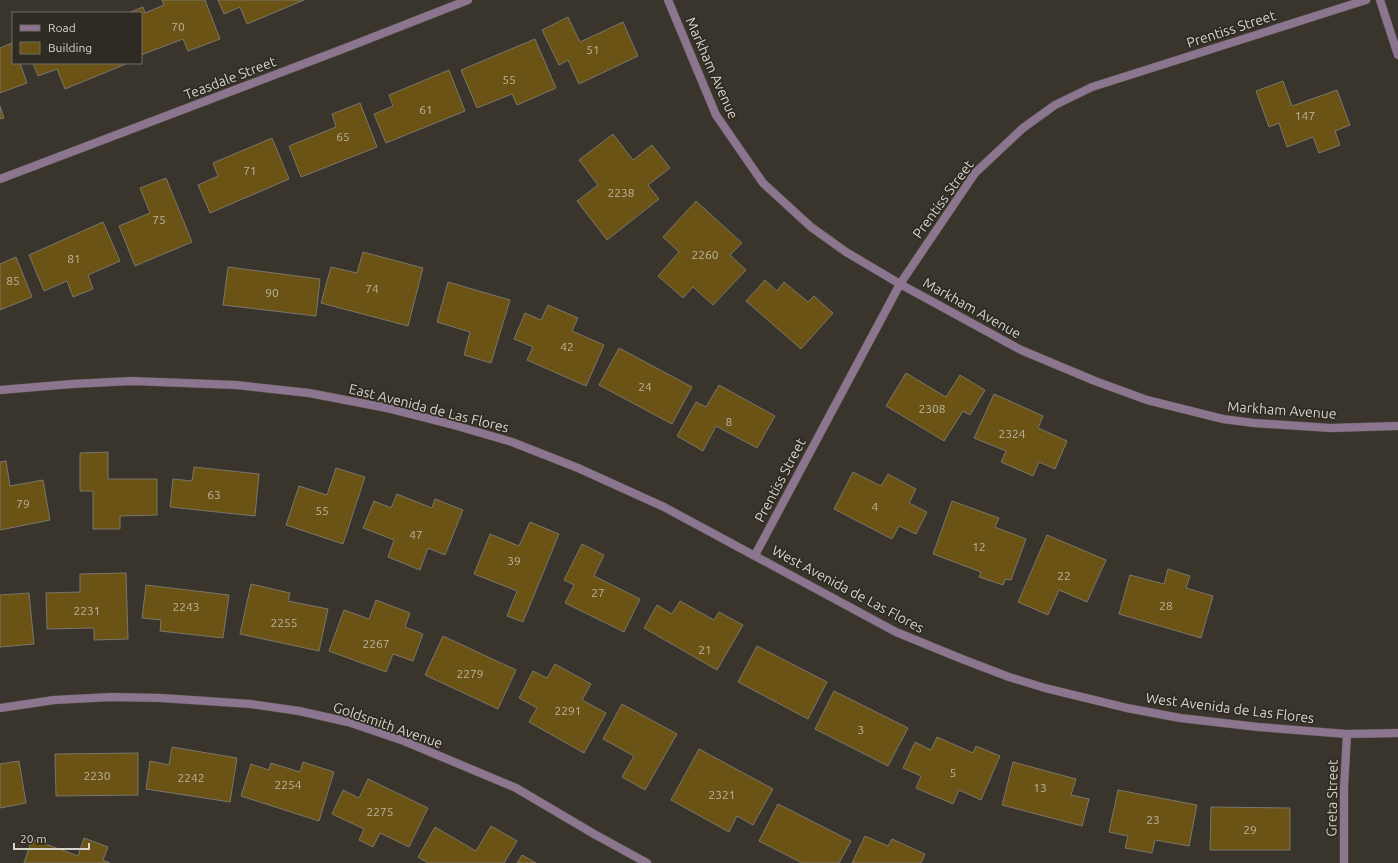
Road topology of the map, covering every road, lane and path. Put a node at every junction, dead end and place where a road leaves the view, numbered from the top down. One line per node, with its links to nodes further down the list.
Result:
1 (468, 0): 6 (street, Teasdale Street)
2 (668, 0): 7 (street, Markham Avenue)
3 (1366, 0): 7 (street, Prentiss Street)
4 (1380, 0): 5 (street)
5 (1398, 55)
6 (0, 179)
7 (900, 284): 9 (street, Markham Avenue); 10 (street, Prentiss Street)
8 (0, 390): 10 (street, East Avenida de Las Flores)
9 (1398, 426)
10 (755, 555): 13 (street, West Avenida de Las Flores)
11 (0, 708): 14 (street, Goldsmith Avenue)
12 (1398, 733): 13 (street, West Avenida de Las Flores)
13 (1347, 734): 15 (street, Greta Street)
14 (646, 863)
15 (1344, 863)

